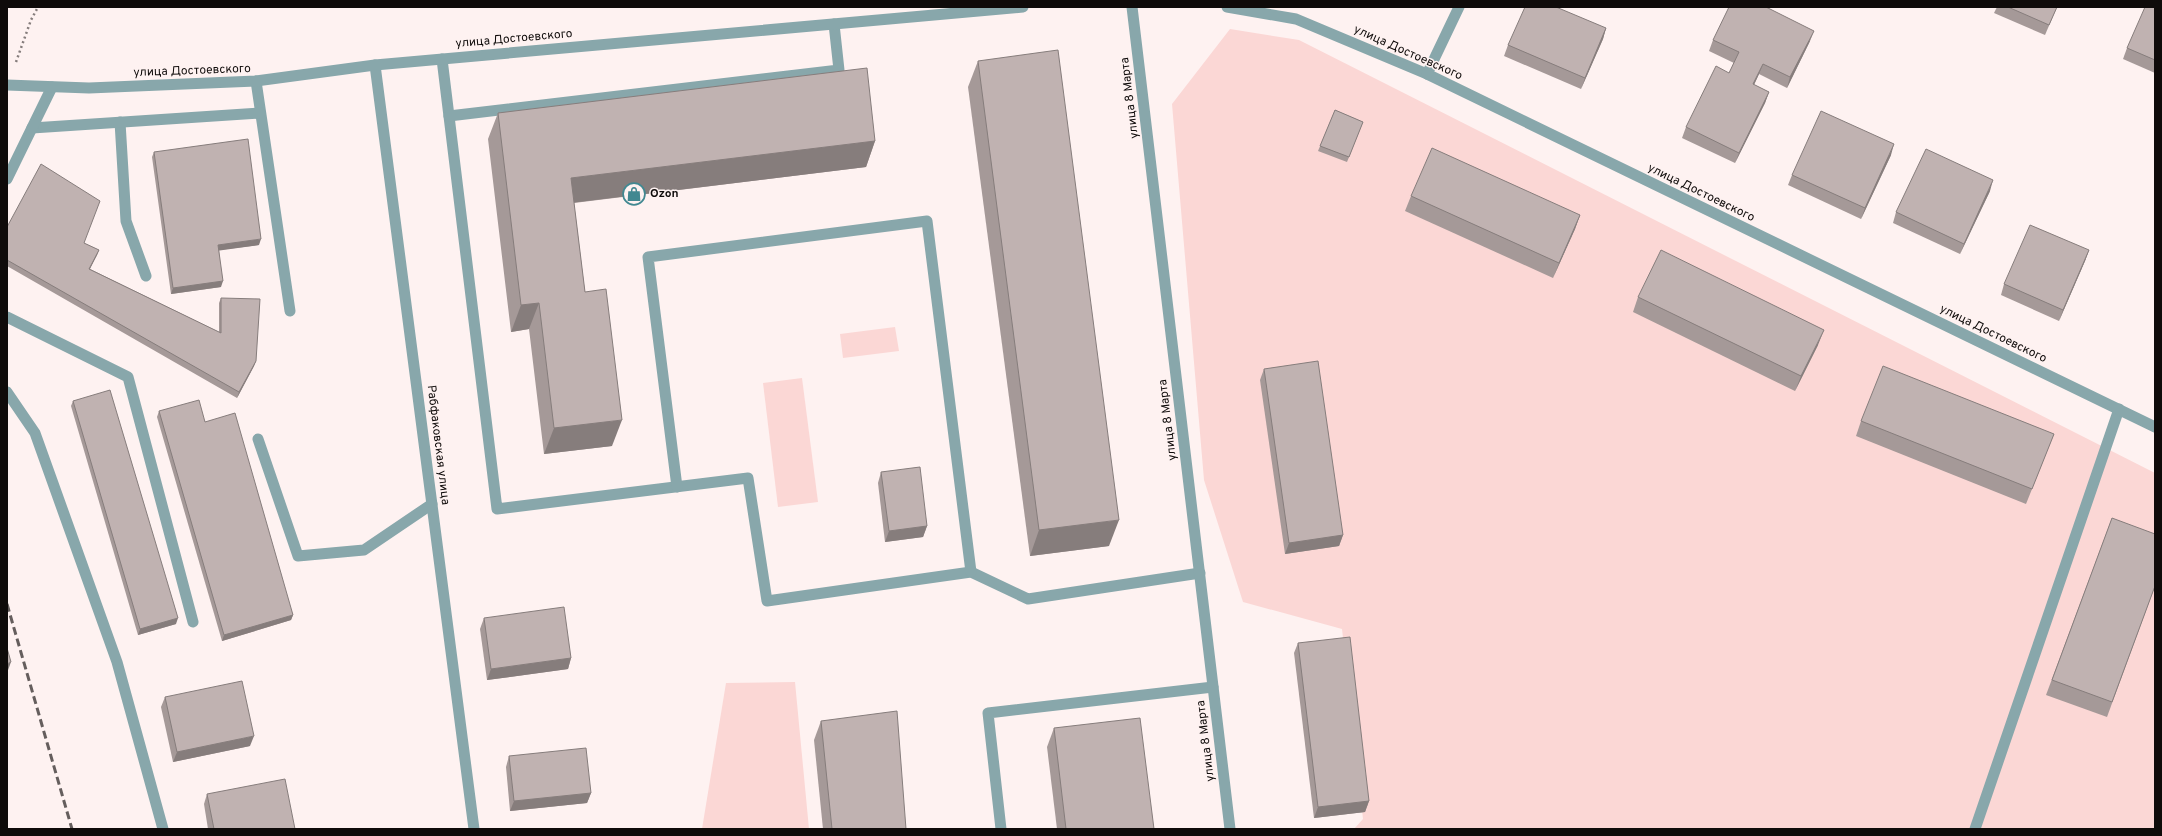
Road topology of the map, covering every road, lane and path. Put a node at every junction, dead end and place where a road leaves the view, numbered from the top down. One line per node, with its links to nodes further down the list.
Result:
1 (38, 7): 11 (path)
2 (1023, 7): 6 (street, улица Достоевского)
3 (1132, 7): 28 (street, улица 8 Марта)
4 (1227, 7): 9 (street, улица Достоевского)
5 (1459, 7): 9 (street)
6 (834, 24): 7 (street, улица Достоевского); 14 (street)
7 (442, 59): 8 (street, улица Достоевского); 14 (street)
8 (375, 65): 10 (street, улица Достоевского); 26 (street, Рабфаковская улица)
9 (1427, 74): 22 (street, улица Достоевского)
10 (256, 81): 12 (street, улица Достоевского); 13 (street)
11 (7, 85): 12 (street, улица Достоевского)
12 (52, 87): 16 (street)
13 (260, 113): 15 (street); 19 (street)
14 (449, 116): 25 (street)
15 (120, 122): 16 (street); 18 (street)
16 (32, 128): 17 (street)
17 (7, 179)
18 (146, 276)
19 (290, 311)
20 (7, 317): 29 (street)
21 (7, 392): 31 (street)
22 (2119, 409): 23 (street, улица Достоевского); 35 (street)
23 (2155, 427)
24 (258, 439): 26 (street)
25 (677, 487): 27 (street); 27 (street)
26 (432, 504): 32 (street, Рабфаковская улица)
27 (971, 572): 28 (street)
28 (1200, 573): 30 (street, улица 8 Марта)
29 (193, 622)
30 (1213, 687): 33 (street); 34 (street, улица 8 Марта)
31 (163, 829)
32 (474, 829)
33 (1001, 829)
34 (1230, 829)
35 (1975, 829)

